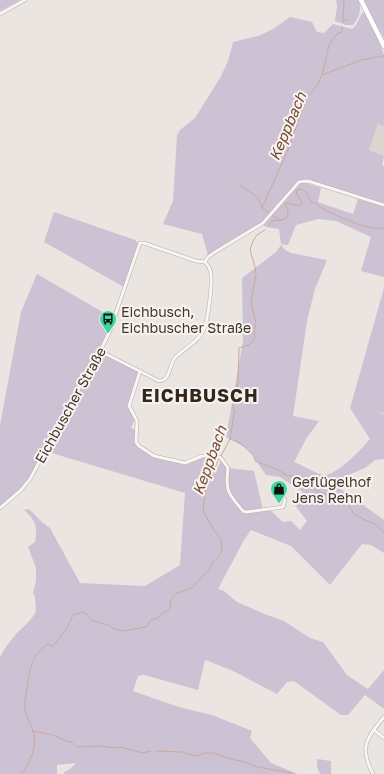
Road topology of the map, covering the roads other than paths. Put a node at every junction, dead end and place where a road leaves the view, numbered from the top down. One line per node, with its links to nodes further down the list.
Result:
1 (25, 0): 3 (street)
2 (361, 0): 4 (street)
3 (0, 14)
4 (384, 46)
5 (384, 205): 6 (street)
6 (204, 262): 7 (street, Eichbuscher Straße); 8 (street)
7 (100, 351): 8 (street); 10 (street, Eichbuscher Straße)
8 (140, 371): 9 (street)
9 (285, 500)
10 (0, 508)
11 (384, 717): 12 (street)
12 (374, 730): 13 (street); 14 (street)
13 (384, 738)
14 (373, 774)

